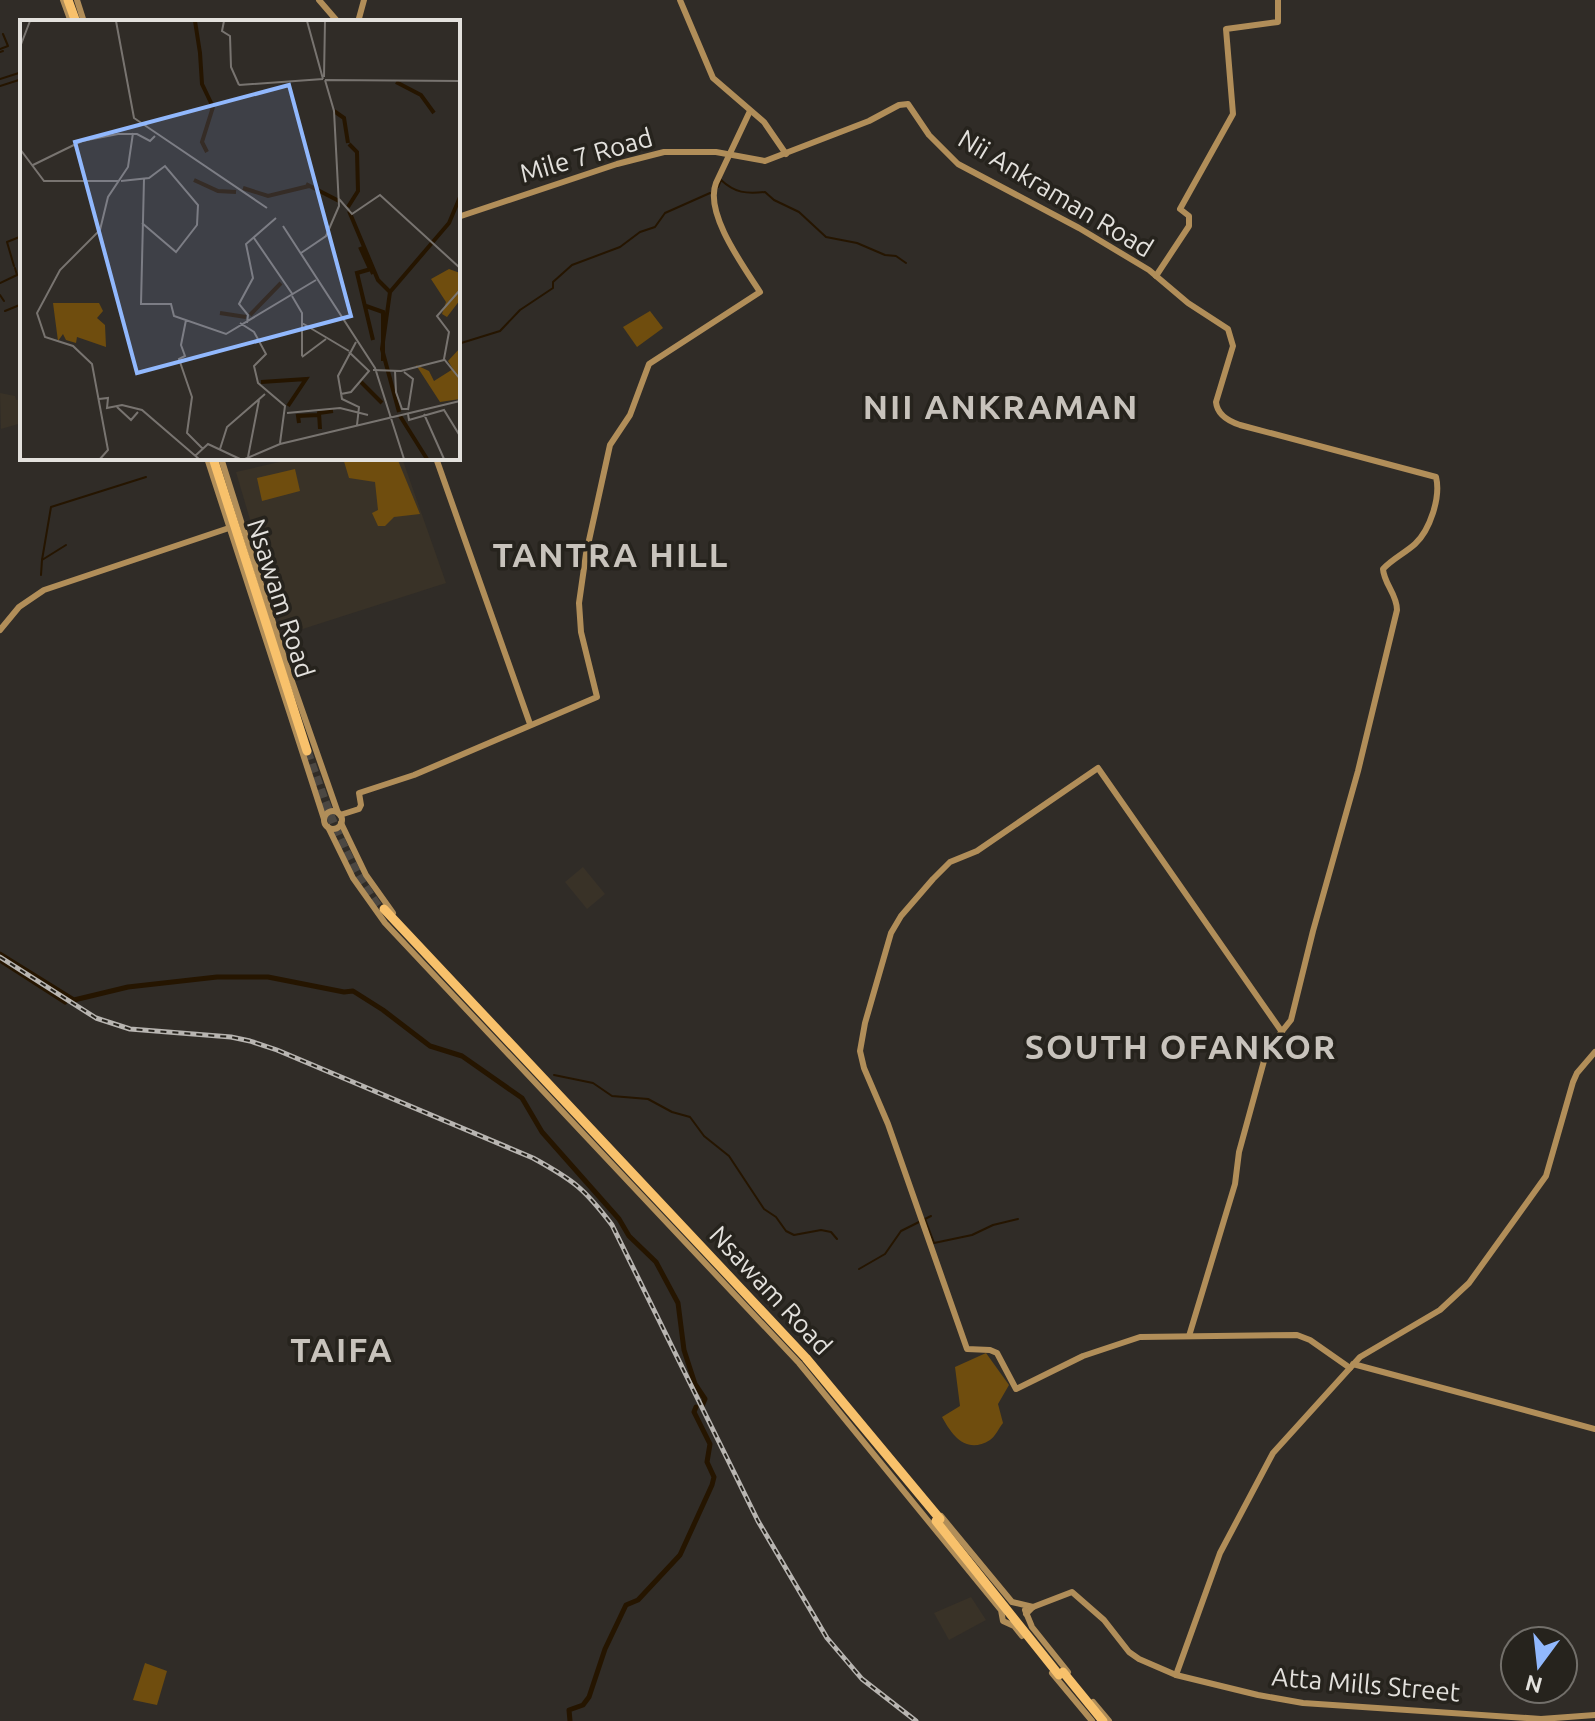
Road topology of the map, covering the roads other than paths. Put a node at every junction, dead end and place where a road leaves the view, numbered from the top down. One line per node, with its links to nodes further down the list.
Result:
1 (70, 0): 6 (highway)
2 (319, 0): 7 (street)
3 (364, 0): 8 (street)
4 (680, 0): 10 (street)
5 (1278, 0): 14 (street)
6 (77, 20)
7 (336, 20)
8 (359, 20)
9 (908, 104): 12 (street, Mile 7 Road); 14 (street, Nii Ankraman Road)
10 (750, 111): 11 (street); 12 (street)
11 (729, 154): 12 (street, Mile 7 Road); 13 (street, Mile 7 Road); 21 (street)
12 (786, 154)
13 (460, 216)
14 (1156, 276): 27 (street, Nii Ankraman Road)
15 (214, 460): 19 (street)
16 (215, 460): 22 (highway, Nsawam Road)
17 (215, 460): 23 (street)
18 (437, 460): 21 (street)
19 (229, 528): 20 (street); 24 (street)
20 (0, 630)
21 (530, 724): 23 (street)
22 (309, 751)
23 (340, 818): 24 (street); 25 (street); 32 (street)
24 (324, 819): 25 (street)
25 (328, 827): 33 (street)
26 (383, 910): 38 (highway, Nsawam Road, bridge)
27 (1282, 1032): 29 (street); 29 (street)
28 (1595, 1052): 30 (street)
29 (1189, 1336): 30 (street)
30 (1351, 1366): 31 (street); 36 (street)
31 (1595, 1429)
32 (1012, 1602): 33 (street); 34 (street)
33 (1001, 1610): 35 (street)
34 (1025, 1612): 35 (street); 36 (street, Atta Mills Street); 38 (street)
35 (1014, 1626): 38 (street)
36 (1176, 1675): 37 (street, Atta Mills Street)
37 (1595, 1715)
38 (1101, 1719)

